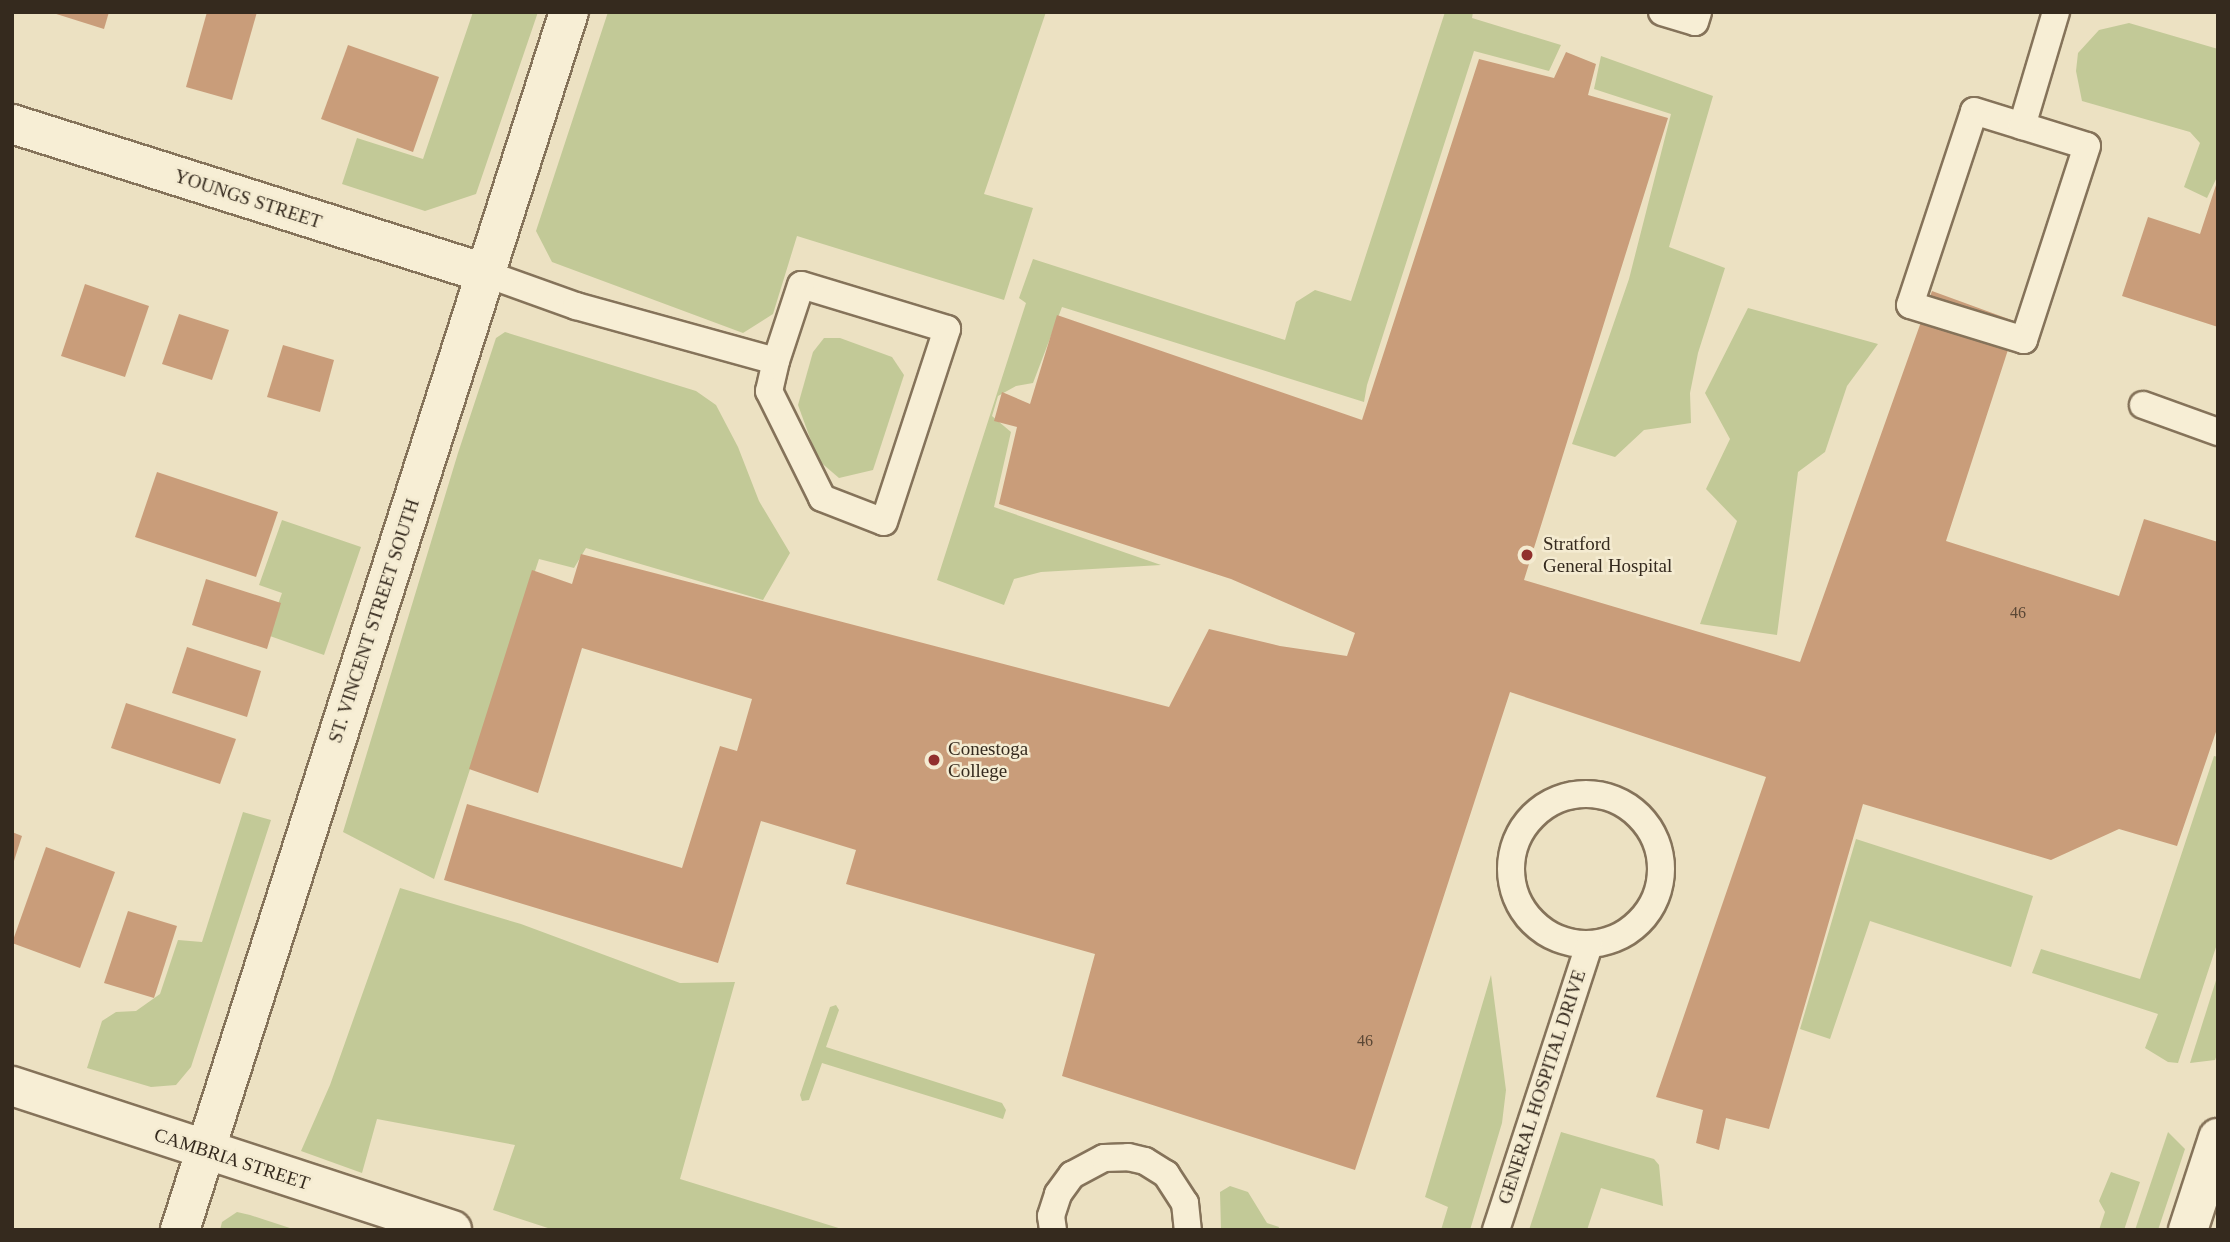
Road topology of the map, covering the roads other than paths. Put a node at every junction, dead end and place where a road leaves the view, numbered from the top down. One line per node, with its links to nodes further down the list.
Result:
1 (569, 12): 7 (street, ST. VINCENT STREET SOUTH)
2 (1662, 12): 3 (lane)
3 (1698, 12)
4 (2056, 12): 6 (lane)
5 (12, 124): 7 (street, YOUNGS STREET)
6 (2022, 126): 6 (lane)
7 (484, 273): 8 (lane); 14 (street, ST. VINCENT STREET SOUTH)
8 (776, 361): 8 (lane)
9 (2143, 405): 10 (lane)
10 (2218, 432)
11 (1589, 945): 11 (lane); 20 (lane, GENERAL HOSPITAL DRIVE)
12 (12, 1086): 14 (street, CAMBRIA STREET)
13 (2218, 1138): 15 (street)
14 (205, 1150): 16 (street, ST. VINCENT STREET SOUTH); 17 (street, CAMBRIA STREET)
15 (2200, 1219)
16 (180, 1230)
17 (452, 1230)
18 (1053, 1230): 19 (lane)
19 (1188, 1230)
20 (1496, 1230)

